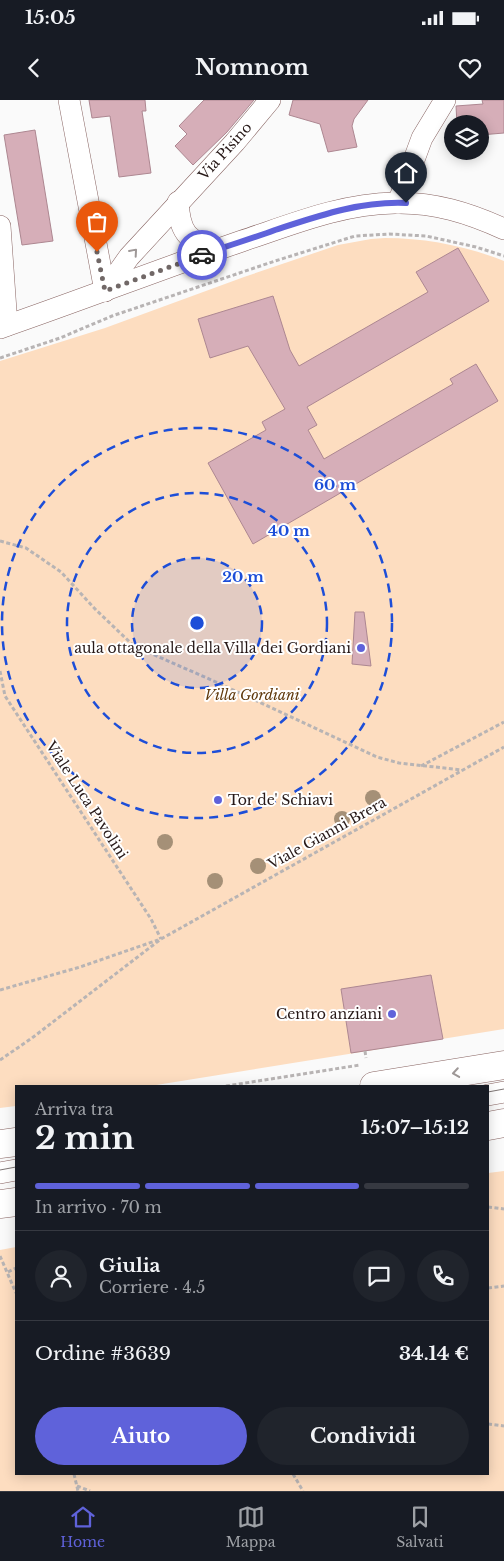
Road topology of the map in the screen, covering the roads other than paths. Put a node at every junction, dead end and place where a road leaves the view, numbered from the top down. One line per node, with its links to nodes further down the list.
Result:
1 (69, 100): 11 (street)
2 (270, 100): 4 (street, Via Pisino)
3 (445, 100): 5 (street)
4 (178, 202): 10 (street); 11 (street, Via Pisino, one-way to 4)
5 (398, 203): 6 (street); 10 (street)
6 (480, 218): 7 (street); 9 (street)
7 (504, 221)
8 (0, 226): 12 (street)
9 (504, 229)
10 (214, 251): 11 (street)
11 (105, 291): 12 (street)
12 (4, 326)
13 (504, 1065): 14 (main road, one-way to 14)
14 (380, 1085)
15 (504, 1092): 16 (street)
16 (489, 1095)
17 (504, 1123): 18 (main road)
18 (489, 1126)
19 (15, 1142): 20 (main road)
20 (0, 1144)
21 (15, 1170): 22 (street)
22 (0, 1173)
23 (15, 1202): 24 (main road)
24 (0, 1204)

